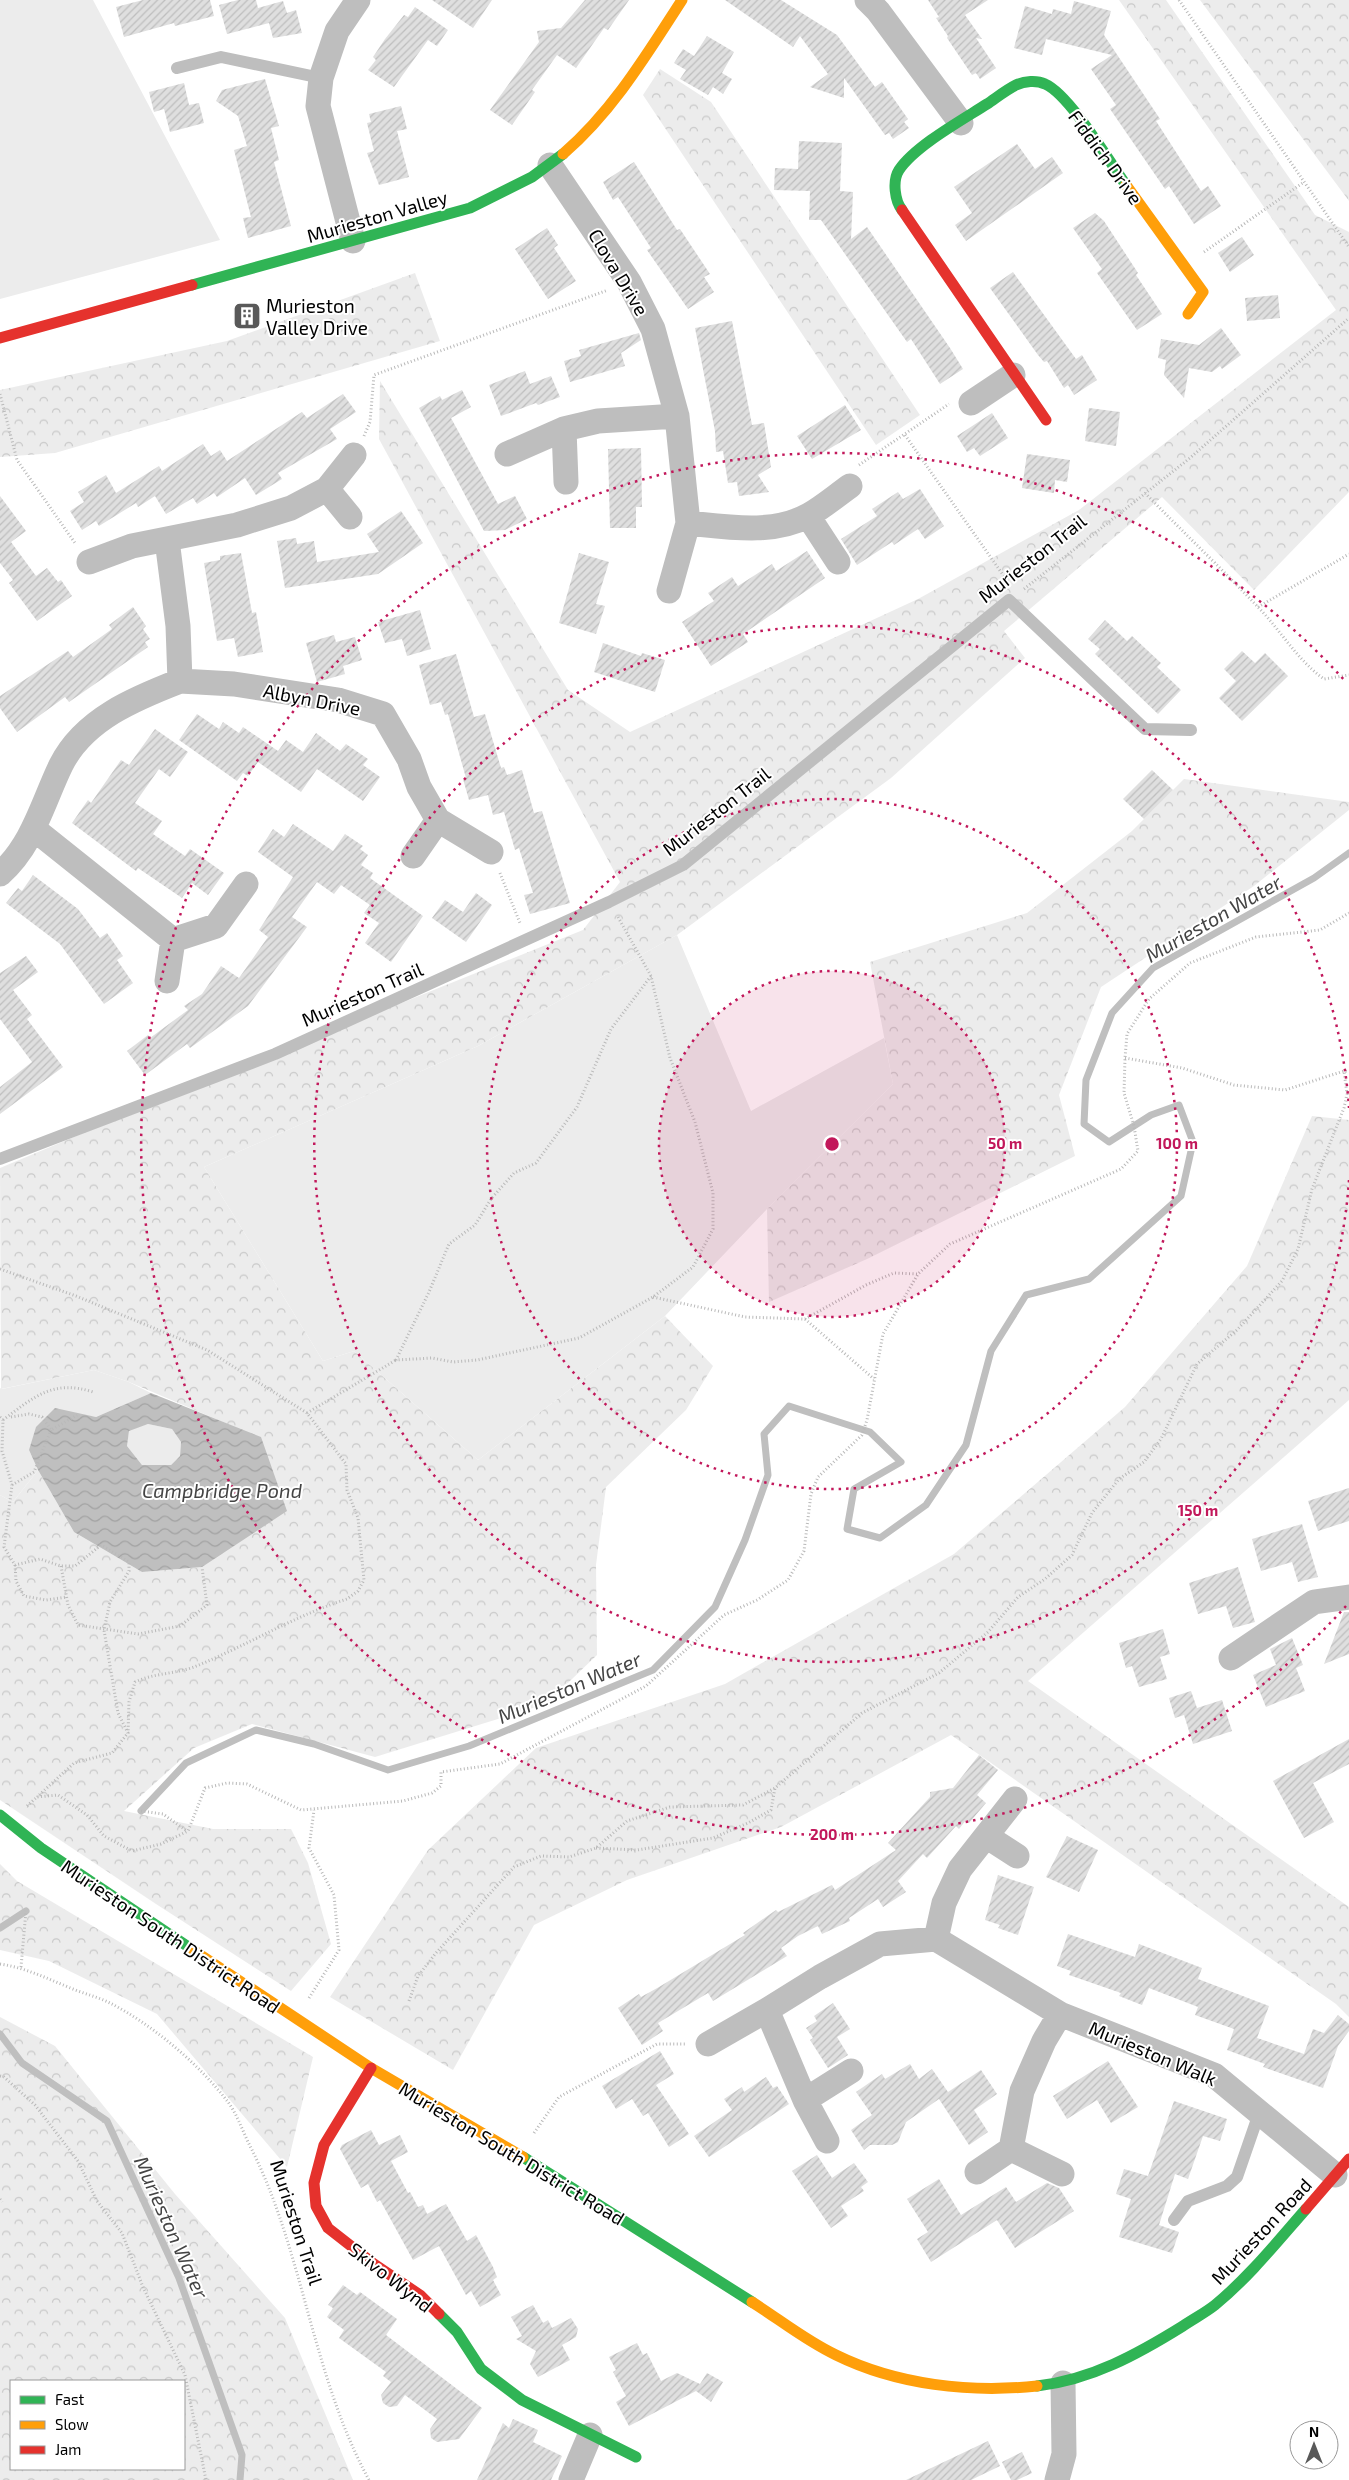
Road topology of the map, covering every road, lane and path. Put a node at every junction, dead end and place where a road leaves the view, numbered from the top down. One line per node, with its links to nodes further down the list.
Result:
1 (358, 0): 6 (street)
2 (682, 0): 8 (street, Murieston Valley)
3 (867, 0): 7 (street)
4 (1179, 0): 9 (path)
5 (177, 68): 6 (lane)
6 (321, 78): 10 (street)
7 (961, 123): 12 (street, Fiddich Drive); 17 (street, Fiddich Drive)
8 (550, 165): 10 (street, Murieston Valley); 13 (street, Clova Drive)
9 (1304, 182): 11 (path); 12 (path)
10 (353, 241): 16 (street, Murieston Valley)
11 (1349, 247)
12 (1185, 265): 14 (street, Fiddich Drive)
13 (629, 282): 20 (street, Clova Drive); 25 (path)
14 (1188, 314)
15 (1349, 318): 29 (path, Murieston Trail)
16 (0, 338)
17 (1013, 374): 19 (street); 21 (street, Fiddich Drive)
18 (0, 394): 35 (path)
19 (970, 403): 23 (path)
20 (677, 416): 22 (street); 32 (street, Clova Drive)
21 (1046, 420)
22 (564, 429): 24 (street); 26 (street)
23 (905, 435): 27 (path); 38 (path)
24 (507, 454)
25 (354, 455): 28 (street)
26 (566, 482)
27 (850, 486): 30 (street)
28 (327, 489): 31 (street); 33 (street)
29 (1145, 493): 38 (path, Murieston Trail); 39 (path)
30 (808, 516): 32 (street); 36 (street)
31 (350, 517)
32 (688, 522): 37 (street, Clova Drive)
33 (167, 540): 35 (street); 41 (street)
34 (1349, 554): 39 (path)
35 (89, 562)
36 (838, 562)
37 (669, 591)
38 (1013, 597): 42 (lane); 49 (lane, Murieston Trail)
39 (1258, 607): 40 (path)
40 (1349, 675)
41 (180, 680): 43 (street, Albyn Drive); 44 (street, Albyn Drive)
42 (1191, 730)
43 (438, 820): 45 (street); 46 (street)
44 (34, 829): 47 (street, Albyn Drive); 51 (street)
45 (491, 852): 52 (path)
46 (413, 856)
47 (0, 874)
48 (246, 884): 51 (street)
49 (609, 902): 52 (lane, Murieston Trail); 53 (path)
50 (1349, 912): 55 (path)
51 (173, 940): 54 (street)
52 (526, 940): 58 (lane, Murieston Trail)
53 (651, 976): 61 (path); 63 (path)
54 (167, 981)
55 (1125, 1058): 56 (path); 60 (path)
56 (1344, 1071): 57 (path); 80 (path)
57 (1349, 1072)
58 (0, 1159)
59 (0, 1269): 66 (path)
60 (918, 1274): 62 (path); 64 (path)
61 (653, 1297): 62 (path); 63 (path)
62 (805, 1319): 64 (path)
63 (396, 1360): 66 (path)
64 (874, 1379): 83 (path)
65 (93, 1392): 69 (path)
66 (307, 1413): 79 (path)
67 (77, 1415): 70 (path)
68 (0, 1417): 69 (path)
69 (3, 1420): 70 (path); 71 (path)
70 (51, 1430): 71 (path)
71 (12, 1485): 72 (path)
72 (14, 1565): 73 (path); 75 (path)
73 (61, 1566): 75 (path); 77 (path)
74 (202, 1567): 77 (path)
75 (68, 1596): 77 (path)
76 (1349, 1597): 78 (street)
77 (104, 1630): 79 (path)
78 (1231, 1658)
79 (128, 1733): 81 (path)
80 (775, 1788): 88 (path); 88 (path)
81 (37, 1797): 85 (path); 86 (path)
82 (1015, 1799): 87 (street)
83 (314, 1810): 86 (path); 97 (path)
84 (141, 1811): 86 (path)
85 (4, 1819): 97 (street, Murieston South District Road)
86 (188, 1831)
87 (986, 1836): 89 (street); 91 (street)
88 (596, 1848): 94 (path)
89 (1017, 1856)
90 (26, 1911): 93 (path)
91 (936, 1939): 95 (street); 96 (street, Murieston Walk)
92 (0, 1964): 93 (path, Murieston Trail)
93 (21, 1967): 116 (path, Murieston Trail)
94 (409, 2000)
95 (767, 2010): 98 (street); 102 (street)
96 (1060, 2014): 103 (street, Murieston Walk); 105 (street)
97 (296, 2019): 99 (street, Murieston South District Road)
98 (708, 2044): 106 (path)
99 (371, 2068): 106 (street, Murieston South District Road); 113 (street, Skivo Wynd)
100 (850, 2071): 102 (street)
101 (0, 2076): 115 (path)
102 (805, 2100): 104 (street)
103 (1262, 2114): 107 (street, Murieston Walk); 110 (lane)
104 (827, 2141)
105 (1011, 2149): 108 (street); 109 (street)
106 (519, 2154): 112 (street, Murieston South District Road)
107 (1342, 2167): 111 (street, Murieston Road)
108 (977, 2172)
109 (1062, 2174)
110 (1174, 2220)
111 (1167, 2336): 112 (street, Murieston South District Road)
112 (1064, 2383): 118 (street)
113 (590, 2435): 114 (street, Skivo Wynd); 117 (street)
114 (636, 2457)
115 (206, 2480)
116 (369, 2480)
117 (571, 2480)
118 (1056, 2480)

